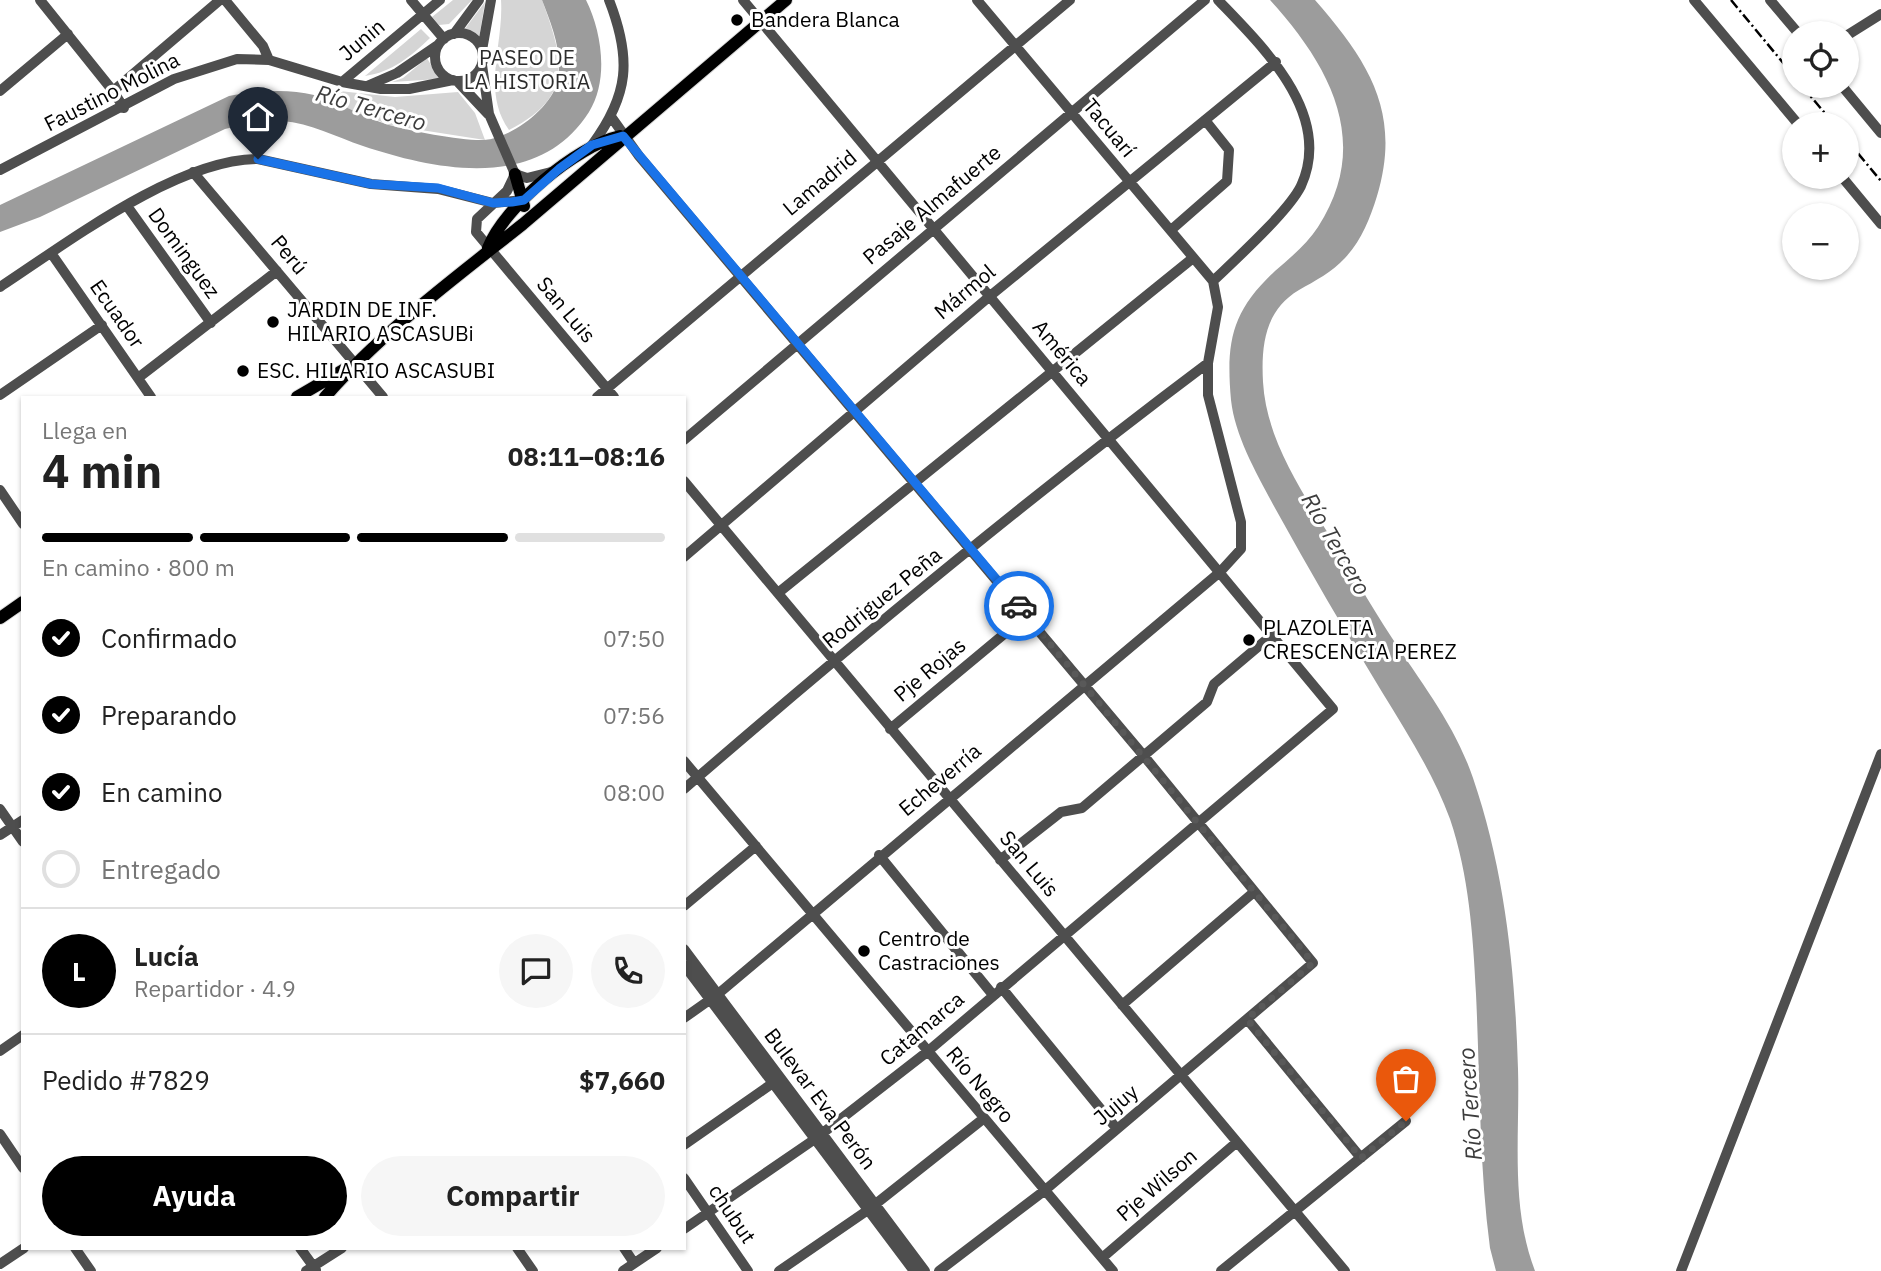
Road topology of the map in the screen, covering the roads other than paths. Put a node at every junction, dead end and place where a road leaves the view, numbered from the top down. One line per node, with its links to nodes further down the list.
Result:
1 (40, 0): 21 (street)
2 (222, 0): 25 (street); 31 (street)
3 (411, 0): 16 (street)
4 (440, 0): 16 (street, Junin)
5 (479, 0): 22 (street)
6 (491, 0): 24 (street)
7 (609, 0): 38 (street)
8 (743, 0): 18 (street, América)
9 (786, 0): 18 (main road)
10 (977, 0): 23 (street, Tacuarí)
11 (1070, 0): 23 (street, Lamadrid)
12 (1205, 0): 37 (street, Pasaje Almafuerte)
13 (1219, 0): 26 (street)
14 (1694, 0): 35 (street)
15 (1770, 0): 19 (street)
16 (423, 14): 22 (street); 29 (street, Junin)
17 (1881, 14): 20 (street)
18 (761, 21): 41 (main road); 43 (street, América)
19 (1788, 21)
20 (1859, 28)
21 (68, 34): 31 (street); 32 (street)
22 (446, 39): 24 (street); 28 (street); 30 (street)
23 (1015, 46): 37 (street, Tacuarí); 43 (street, Lamadrid)
24 (482, 50): 27 (street)
25 (269, 60): 29 (street, Faustino Molina); 34 (street, Faustino Molina)
26 (1276, 62): 39 (street, Mármol); 62 (street)
27 (482, 65): 28 (street, Faustino Molina); 36 (street)
28 (455, 81): 30 (street, Faustino Molina); 36 (street)
29 (342, 82): 30 (street, Faustino Molina)
30 (367, 86)
31 (113, 90): 34 (street)
32 (0, 91)
33 (1852, 98): 40 (street)
34 (124, 108): 45 (street, Faustino Molina)
35 (1788, 112)
36 (489, 114): 47 (street)
37 (1072, 114): 48 (street, Tacuarí); 54 (street, Pasaje Almafuerte)
38 (612, 118): 41 (street); 42 (street)
39 (1205, 120): 48 (street, Mármol); 55 (street)
40 (1881, 133)
41 (623, 136): 42 (main road); 56 (main road); 61 (street)
42 (592, 145): 44 (main road)
43 (877, 160): 54 (street, América); 61 (street, Lamadrid)
44 (559, 169): 47 (street); 50 (main road)
45 (0, 170)
46 (192, 172): 51 (street); 52 (street); 60 (street, Perú)
47 (515, 174): 50 (main road); 51 (street)
48 (1128, 181): 55 (street, Tacuarí); 64 (street, Mármol)
49 (1852, 189): 53 (street)
50 (524, 200): 51 (street); 56 (main road); 57 (main road)
51 (493, 203): 57 (street)
52 (127, 206): 58 (street); 65 (street, Dominguez)
53 (1881, 224)
54 (935, 228): 64 (street, América); 67 (street, Pasaje Almafuerte)
55 (1171, 230): 59 (street, Tacuarí)
56 (505, 238): 57 (main road)
57 (488, 248): 69 (main road); 73 (street, San Luis)
58 (51, 253): 63 (street); 66 (street, Ecuador)
59 (1193, 258): 62 (street, Tacuarí); 70 (street)
60 (277, 271): 65 (street); 69 (street, Perú)
61 (742, 275): 67 (street); 73 (street, Lamadrid)
62 (1213, 281): 68 (street)
63 (0, 287)
64 (990, 296): 70 (street, América); 82 (street, Mármol)
65 (211, 323): 71 (street)
66 (102, 325): 71 (street, Ecuador); 74 (street)
67 (799, 343): 82 (street); 83 (street, Pasaje Almafuerte)
68 (1208, 363): 84 (street, Rodriguez Peña); 92 (street, Echeverría)
69 (355, 364): 72 (main road); 78 (main road); 79 (street)
70 (1051, 370): 84 (street, América); 85 (street)
71 (138, 378): 75 (street, Ecuador)
72 (320, 384): 76 (main road); 77 (street)
73 (607, 388): 80 (street, Lamadrid); 81 (street, San Luis)
74 (0, 395)
75 (151, 396)
76 (299, 396)
77 (311, 396)
78 (326, 396)
79 (382, 396)
80 (598, 396)
81 (613, 396)
82 (856, 410): 85 (street); 89 (street, Mármol)
83 (686, 438)
84 (1108, 438): 90 (street, Rodriguez Peña); 92 (street, América)
85 (915, 482): 90 (street); 93 (street)
86 (686, 483): 89 (street, San Luis)
87 (0, 490): 88 (street)
88 (21, 521)
89 (722, 526): 91 (street, Mármol); 93 (street, San Luis)
90 (972, 549): 95 (street); 98 (street, Rodriguez Peña)
91 (686, 555)
92 (1220, 572): 97 (street, América); 99 (street, Echeverría)
93 (778, 593): 98 (street, San Luis)
94 (21, 603): 96 (main road)
95 (1027, 615): 99 (street); 101 (street, Pje Rojas)
96 (0, 618)
97 (1273, 634): 100 (street, América); 103 (street)
98 (835, 660): 101 (street, San Luis); 105 (street, Rodriguez Peña)
99 (1084, 685): 103 (street); 107 (street, Echeverría)
100 (1333, 709): 110 (street, Catamarca)
101 (890, 729): 107 (street, San Luis)
102 (1881, 754): 171 (street)
103 (1144, 756): 110 (street); 116 (street)
104 (686, 763): 105 (street, Río Negro)
105 (698, 777): 106 (street, Rodriguez Peña); 114 (street, Río Negro)
106 (686, 787)
107 (948, 798): 115 (street, Echeverría); 116 (street, San Luis)
108 (0, 808): 111 (street)
109 (21, 821): 111 (street)
110 (1196, 821): 117 (street); 120 (street, Catamarca)
111 (13, 827): 112 (street); 113 (street)
112 (0, 835)
113 (21, 839)
114 (756, 846): 118 (street); 119 (street, Río Negro)
115 (879, 855): 119 (street, Echeverría); 124 (street)
116 (1000, 860): 120 (street, San Luis)
117 (1254, 892): 126 (street); 128 (street, Jujuy)
118 (686, 904)
119 (812, 914): 125 (street, Echeverría); 131 (street, Río Negro)
120 (1063, 935): 123 (street, Catamarca); 126 (street, San Luis)
121 (686, 953): 125 (street, Bulevar Eva Perón)
122 (686, 967): 125 (street, Bulevar Eva Perón)
123 (1001, 987): 124 (street, Catamarca); 136 (street)
124 (993, 995): 131 (street, Catamarca)
125 (714, 997): 127 (street, Echeverría); 133 (street, Bulevar Eva Perón); 138 (street, Bulevar Eva Perón)
126 (1122, 1005): 132 (street, San Luis)
127 (686, 1017)
128 (1247, 1019): 132 (street, Jujuy); 141 (street)
129 (21, 1036): 130 (street)
130 (0, 1051)
131 (927, 1052): 134 (street, Río Negro); 138 (street, Catamarca)
132 (1181, 1076): 136 (street, Jujuy); 139 (street, San Luis)
133 (773, 1083): 138 (street, Bulevar Eva Perón); 140 (street)
134 (984, 1119): 144 (street, Río Negro); 145 (street)
135 (1406, 1121): 141 (street)
136 (1117, 1129): 144 (street, Jujuy)
137 (0, 1134): 142 (street)
138 (818, 1136): 145 (street, Bulevar Eva Perón); 147 (street, Catamarca)
139 (1237, 1142): 146 (street, San Luis); 156 (street, Pje Wilson)
140 (686, 1144)
141 (1361, 1158): 146 (street)
142 (21, 1165)
143 (686, 1181): 147 (street, chubut)
144 (1044, 1191): 156 (street, Río Negro); 169 (street, Jujuy)
145 (872, 1207): 166 (street); 167 (street, Bulevar Eva Perón); 168 (street, Bulevar Eva Perón)
146 (1295, 1211): 160 (street); 170 (street, San Luis)
147 (708, 1213): 148 (street, Catamarca); 165 (street, chubut)
148 (686, 1228)
149 (21, 1250): 158 (street)
150 (76, 1250): 162 (street)
151 (301, 1250): 159 (street)
152 (339, 1250): 159 (street)
153 (518, 1250): 163 (street)
154 (625, 1250): 157 (street)
155 (654, 1250): 157 (street)
156 (1101, 1258): 161 (street, Río Negro)
157 (634, 1263): 164 (street)
158 (0, 1264)
159 (312, 1269)
160 (1229, 1269)
161 (1109, 1270)
162 (91, 1271)
163 (533, 1271)
164 (623, 1271)
165 (748, 1271)
166 (779, 1271)
167 (914, 1271)
168 (925, 1271)
169 (939, 1271)
170 (1345, 1271)
171 (1681, 1271)

